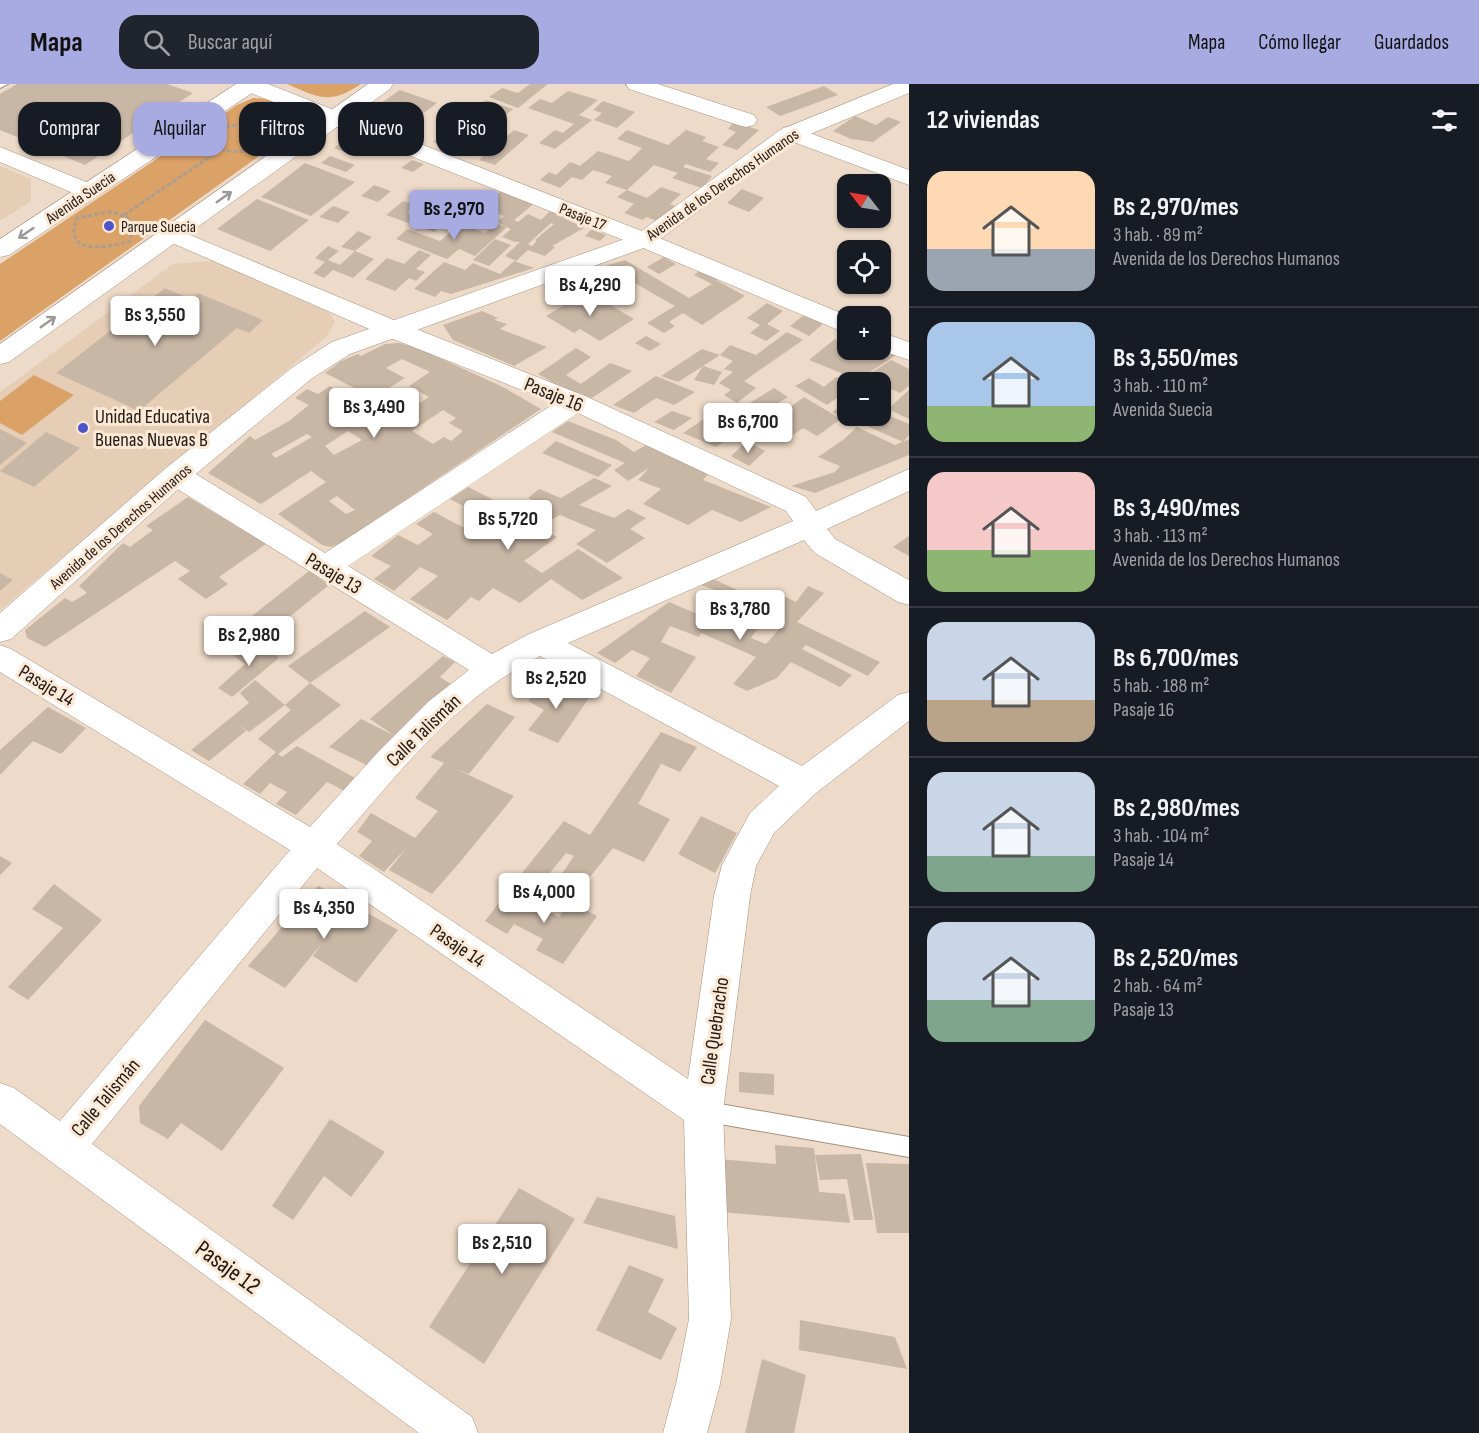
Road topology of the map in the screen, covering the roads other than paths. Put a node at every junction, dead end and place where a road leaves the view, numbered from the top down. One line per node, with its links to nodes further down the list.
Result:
1 (250, 84): 5 (street, Pasaje 17); 10 (street, Avenida Suecia)
2 (382, 84): 5 (street)
3 (637, 84): 6 (street)
4 (909, 85): 7 (street, Avenida de los Derechos Humanos)
5 (335, 118): 11 (street, one-way to 5); 12 (street, Pasaje 17)
6 (746, 120)
7 (791, 133): 9 (street); 12 (street, Avenida de los Derechos Humanos)
8 (0, 154): 10 (street)
9 (909, 178)
10 (88, 192): 13 (street, Avenida Suecia, one-way to 13)
11 (171, 234): 15 (street, Pasaje 16); 18 (street, one-way to 11)
12 (644, 240): 14 (street, Pasaje 17); 15 (street, Avenida de los Derechos Humanos)
13 (0, 250)
14 (837, 321)
15 (392, 329): 19 (street, Pasaje 16); 20 (street, Avenida de los Derechos Humanos)
16 (891, 345): 17 (street)
17 (909, 352)
18 (0, 356)
19 (576, 402): 22 (street, Pasaje 16); 23 (street)
20 (176, 476): 23 (street, Pasaje 13); 25 (street, Avenida de los Derechos Humanos)
21 (909, 479): 22 (street, Calle Talismán)
22 (811, 525): 24 (street, Pasaje 16); 26 (street, Calle Talismán)
23 (325, 567): 28 (street, Pasaje 13)
24 (909, 594)
25 (0, 631)
26 (540, 642): 28 (street, Calle Talismán); 30 (street)
27 (0, 657): 31 (street, Pasaje 14)
28 (492, 669): 31 (street, Calle Talismán)
29 (909, 704): 30 (street, Calle Quebracho)
30 (804, 783): 33 (street, Calle Quebracho)
31 (314, 847): 33 (street, Pasaje 14); 34 (street, Calle Talismán)
32 (0, 1101): 34 (street, Pasaje 12)
33 (703, 1111): 35 (lane, Pasaje 14); 37 (street, Calle Quebracho)
34 (64, 1147): 36 (street, Pasaje 12)
35 (909, 1147)
36 (456, 1433)
37 (685, 1433)

